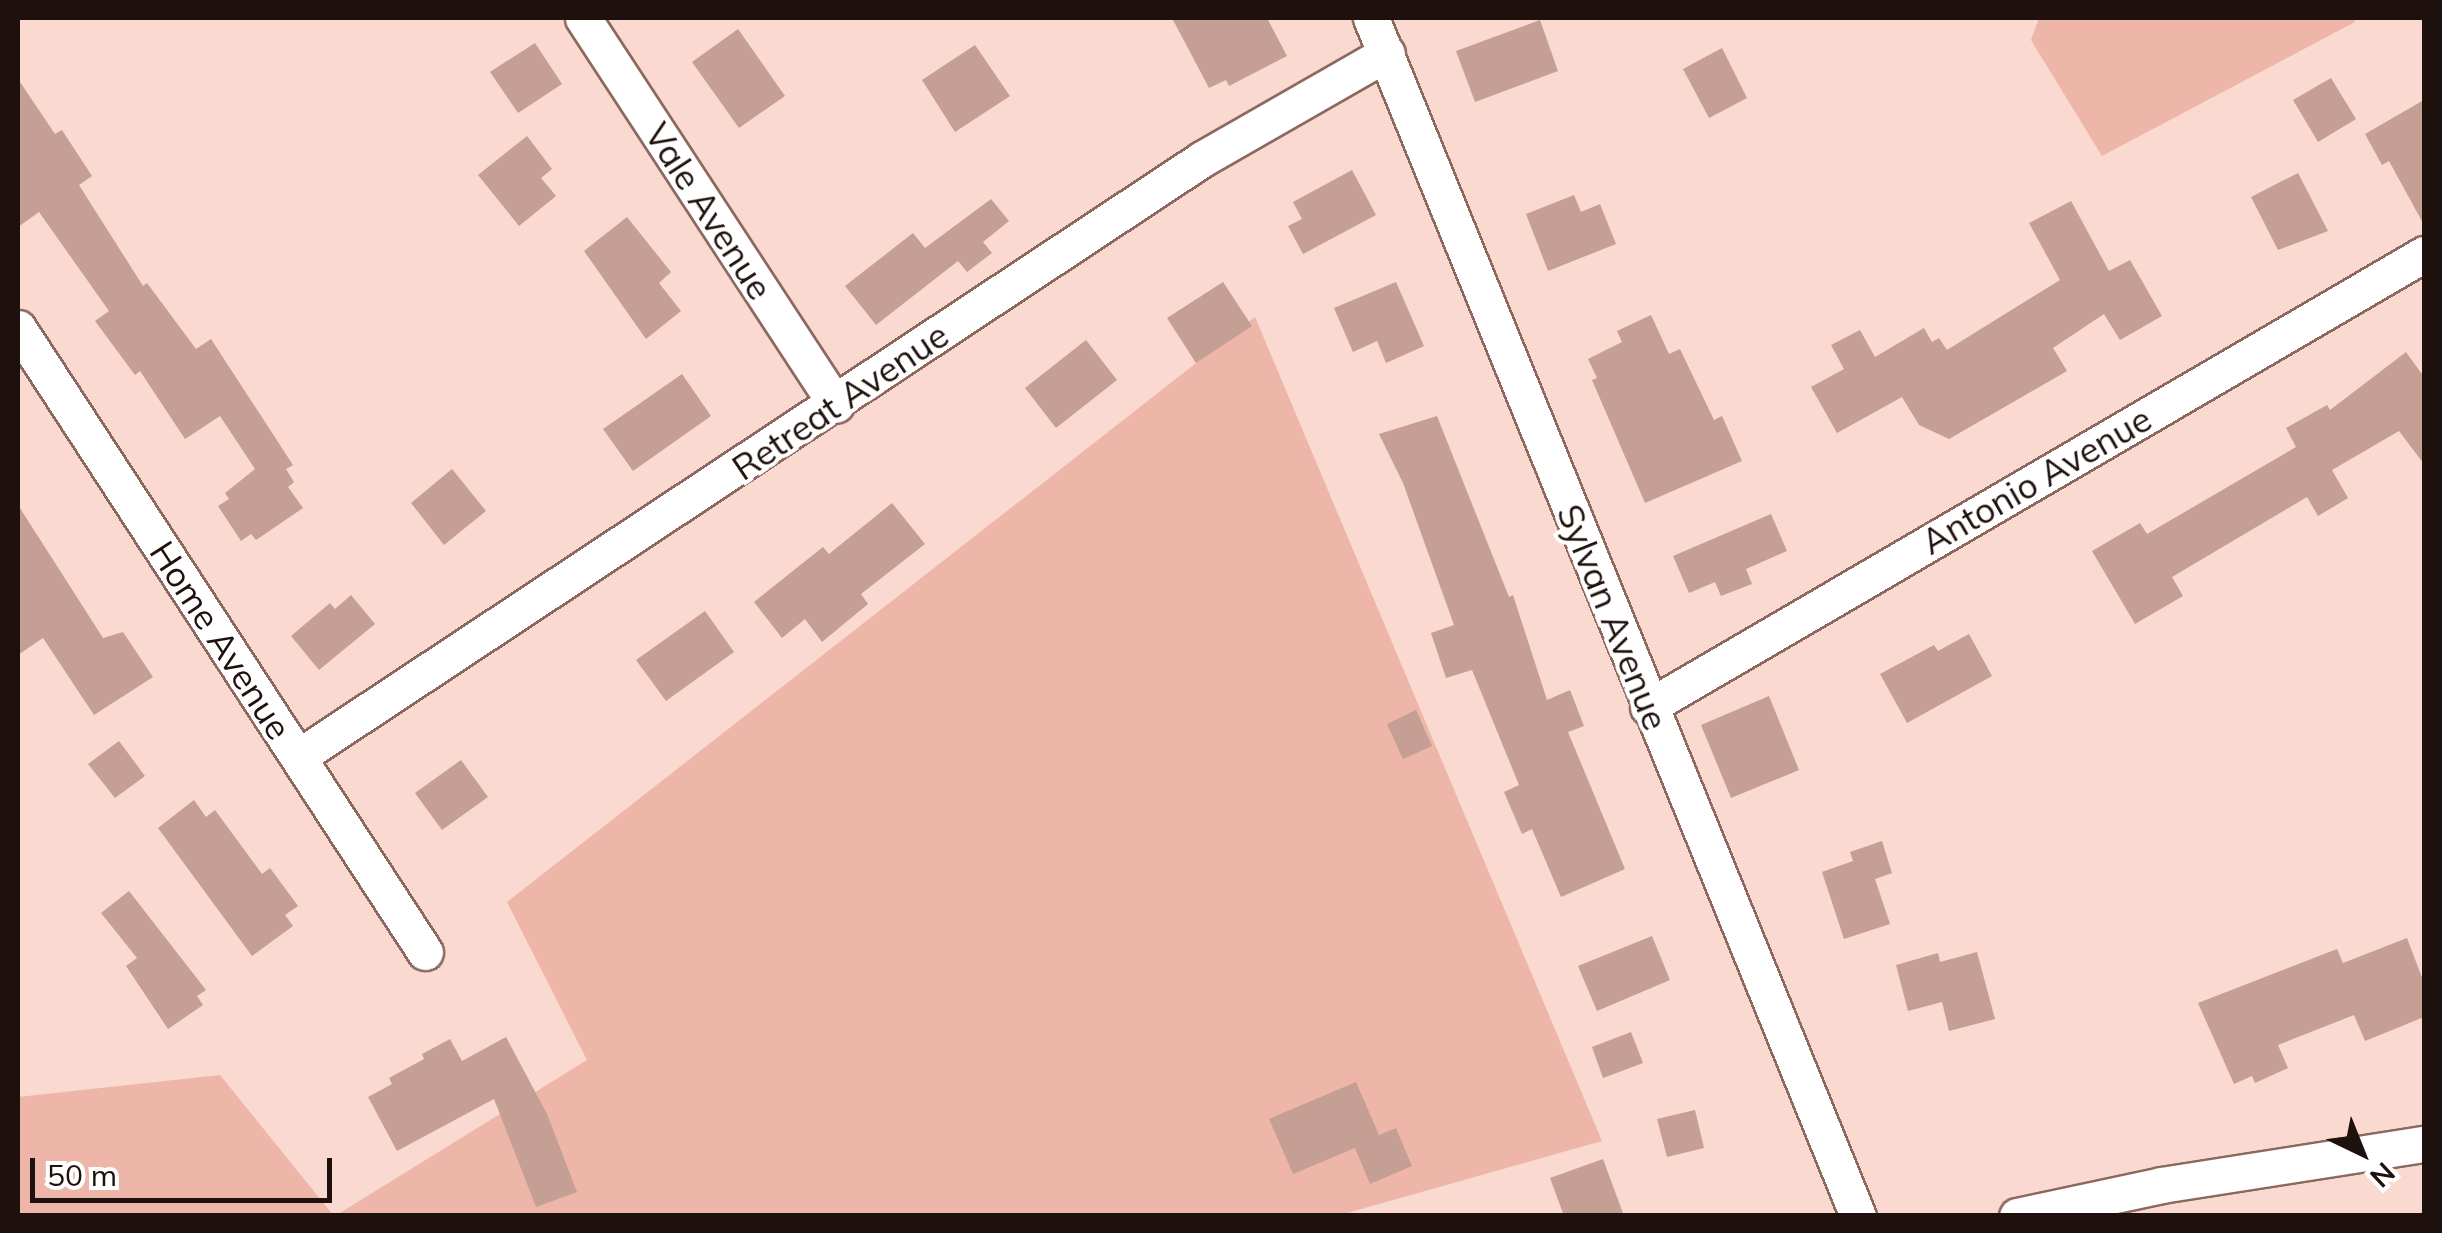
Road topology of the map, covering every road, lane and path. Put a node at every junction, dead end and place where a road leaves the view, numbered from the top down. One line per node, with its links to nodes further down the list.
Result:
1 (583, 18): 6 (street, Vale Avenue)
2 (1372, 18): 3 (street, Sylvan Avenue)
3 (1386, 53): 6 (street, Retreat Avenue); 7 (street, Sylvan Avenue)
4 (2424, 254): 7 (street, Antonio Avenue)
5 (18, 328): 8 (street, Home Avenue)
6 (836, 404): 8 (street, Retreat Avenue)
7 (1648, 707): 11 (street, Sylvan Avenue)
8 (298, 758): 9 (street, Home Avenue)
9 (425, 952)
10 (2424, 1144): 12 (street)
11 (1858, 1216)
12 (2017, 1216)

